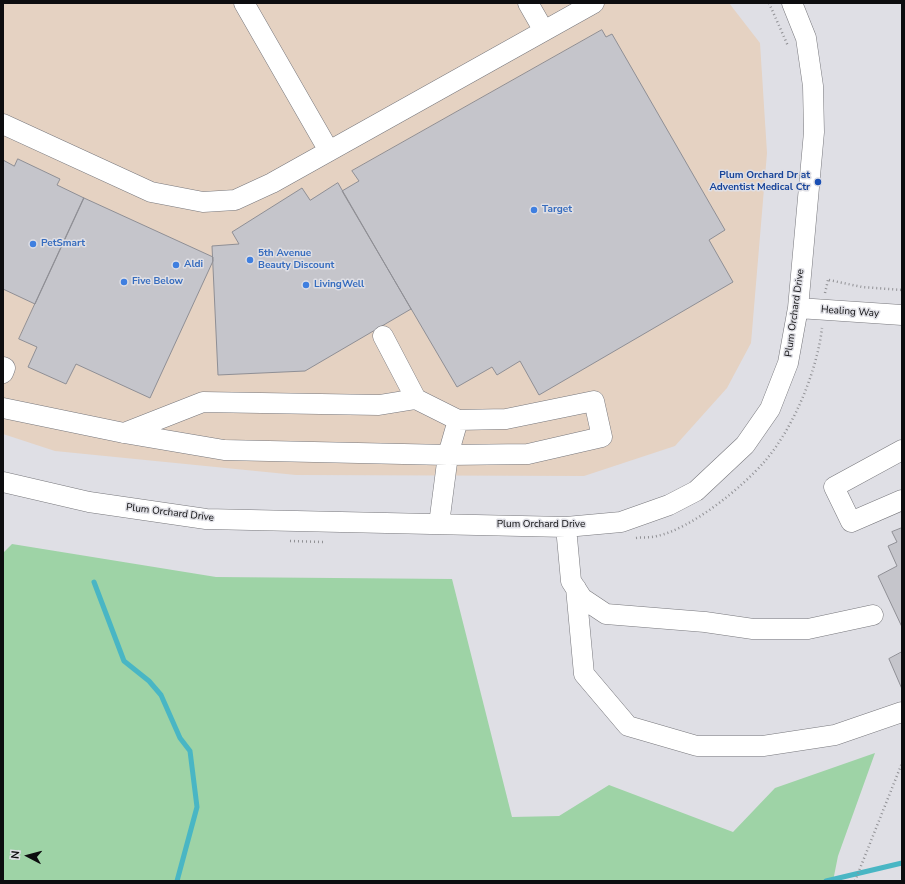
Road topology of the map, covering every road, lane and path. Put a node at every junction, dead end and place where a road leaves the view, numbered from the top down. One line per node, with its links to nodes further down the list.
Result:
1 (244, 3): 7 (street)
2 (528, 3): 5 (street)
3 (792, 3): 10 (street, Plum Orchard Drive)
4 (592, 4): 5 (street)
5 (544, 31): 7 (street)
6 (3, 124): 7 (street)
7 (329, 151)
8 (825, 286): 9 (path)
9 (902, 290)
10 (798, 308): 11 (street, Healing Way); 24 (street, Plum Orchard Drive)
11 (902, 315)
12 (383, 336): 15 (street)
13 (3, 367): 14 (street)
14 (3, 373)
15 (416, 399): 17 (street); 18 (street)
16 (3, 408): 18 (street)
17 (458, 420): 20 (street); 20 (street)
18 (124, 433): 20 (street)
19 (902, 450): 22 (street)
20 (448, 455): 23 (street)
21 (3, 482): 23 (street, Plum Orchard Drive)
22 (902, 500)
23 (439, 524): 24 (street, Plum Orchard Drive)
24 (566, 527): 25 (street)
25 (576, 588): 26 (street); 27 (street)
26 (873, 615)
27 (902, 712)
28 (902, 763): 29 (path)
29 (854, 881)

